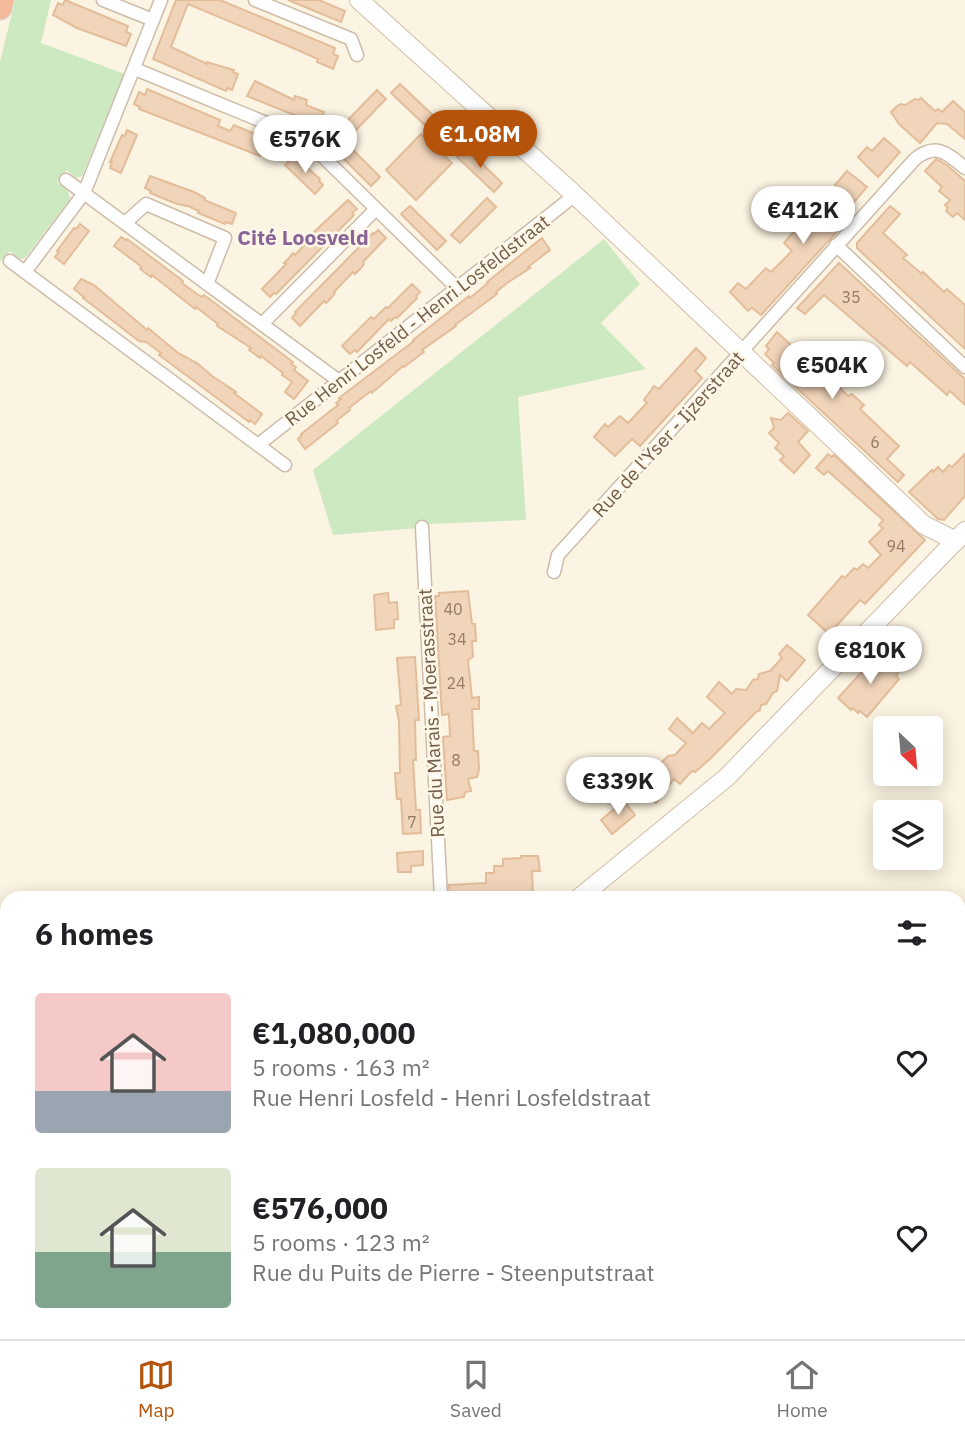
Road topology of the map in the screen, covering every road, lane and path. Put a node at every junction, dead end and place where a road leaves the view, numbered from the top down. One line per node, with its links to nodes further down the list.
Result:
1 (2, 0): 6 (highway)
2 (103, 0): 7 (street)
3 (161, 0): 7 (street)
4 (255, 0): 8 (street)
5 (359, 0): 13 (main road)
6 (0, 8)
7 (153, 20): 9 (street)
8 (356, 55)
9 (135, 69): 12 (street); 14 (street)
10 (965, 168): 16 (street, Rue de l'Yser - Ijzerstraat)
11 (66, 180): 12 (street)
12 (84, 193): 15 (street); 18 (street)
13 (575, 195): 20 (street, Rue Henri Losfeld - Henri Losfeldstraat); 22 (main road)
14 (376, 209): 20 (street); 21 (street)
15 (125, 223): 19 (street); 19 (street)
16 (836, 245): 22 (street, Rue de l'Yser - Ijzerstraat); 23 (street)
17 (10, 261): 18 (street)
18 (25, 272): 25 (street)
19 (207, 284): 21 (street)
20 (457, 288): 24 (street, Rue Henri Losfeld - Henri Losfeldstraat)
21 (262, 324): 24 (street)
22 (741, 353): 28 (main road); 29 (street, Rue de l'Yser - Ijzerstraat)
23 (965, 367)
24 (340, 381): 25 (street, Rue Henri Losfeld - Henri Losfeldstraat)
25 (258, 445): 26 (street)
26 (285, 465)
27 (422, 527): 30 (street, Rue du Marais - Moerasstraat)
28 (962, 538): 31 (main road)
29 (554, 572)
30 (441, 891)
31 (588, 891)

